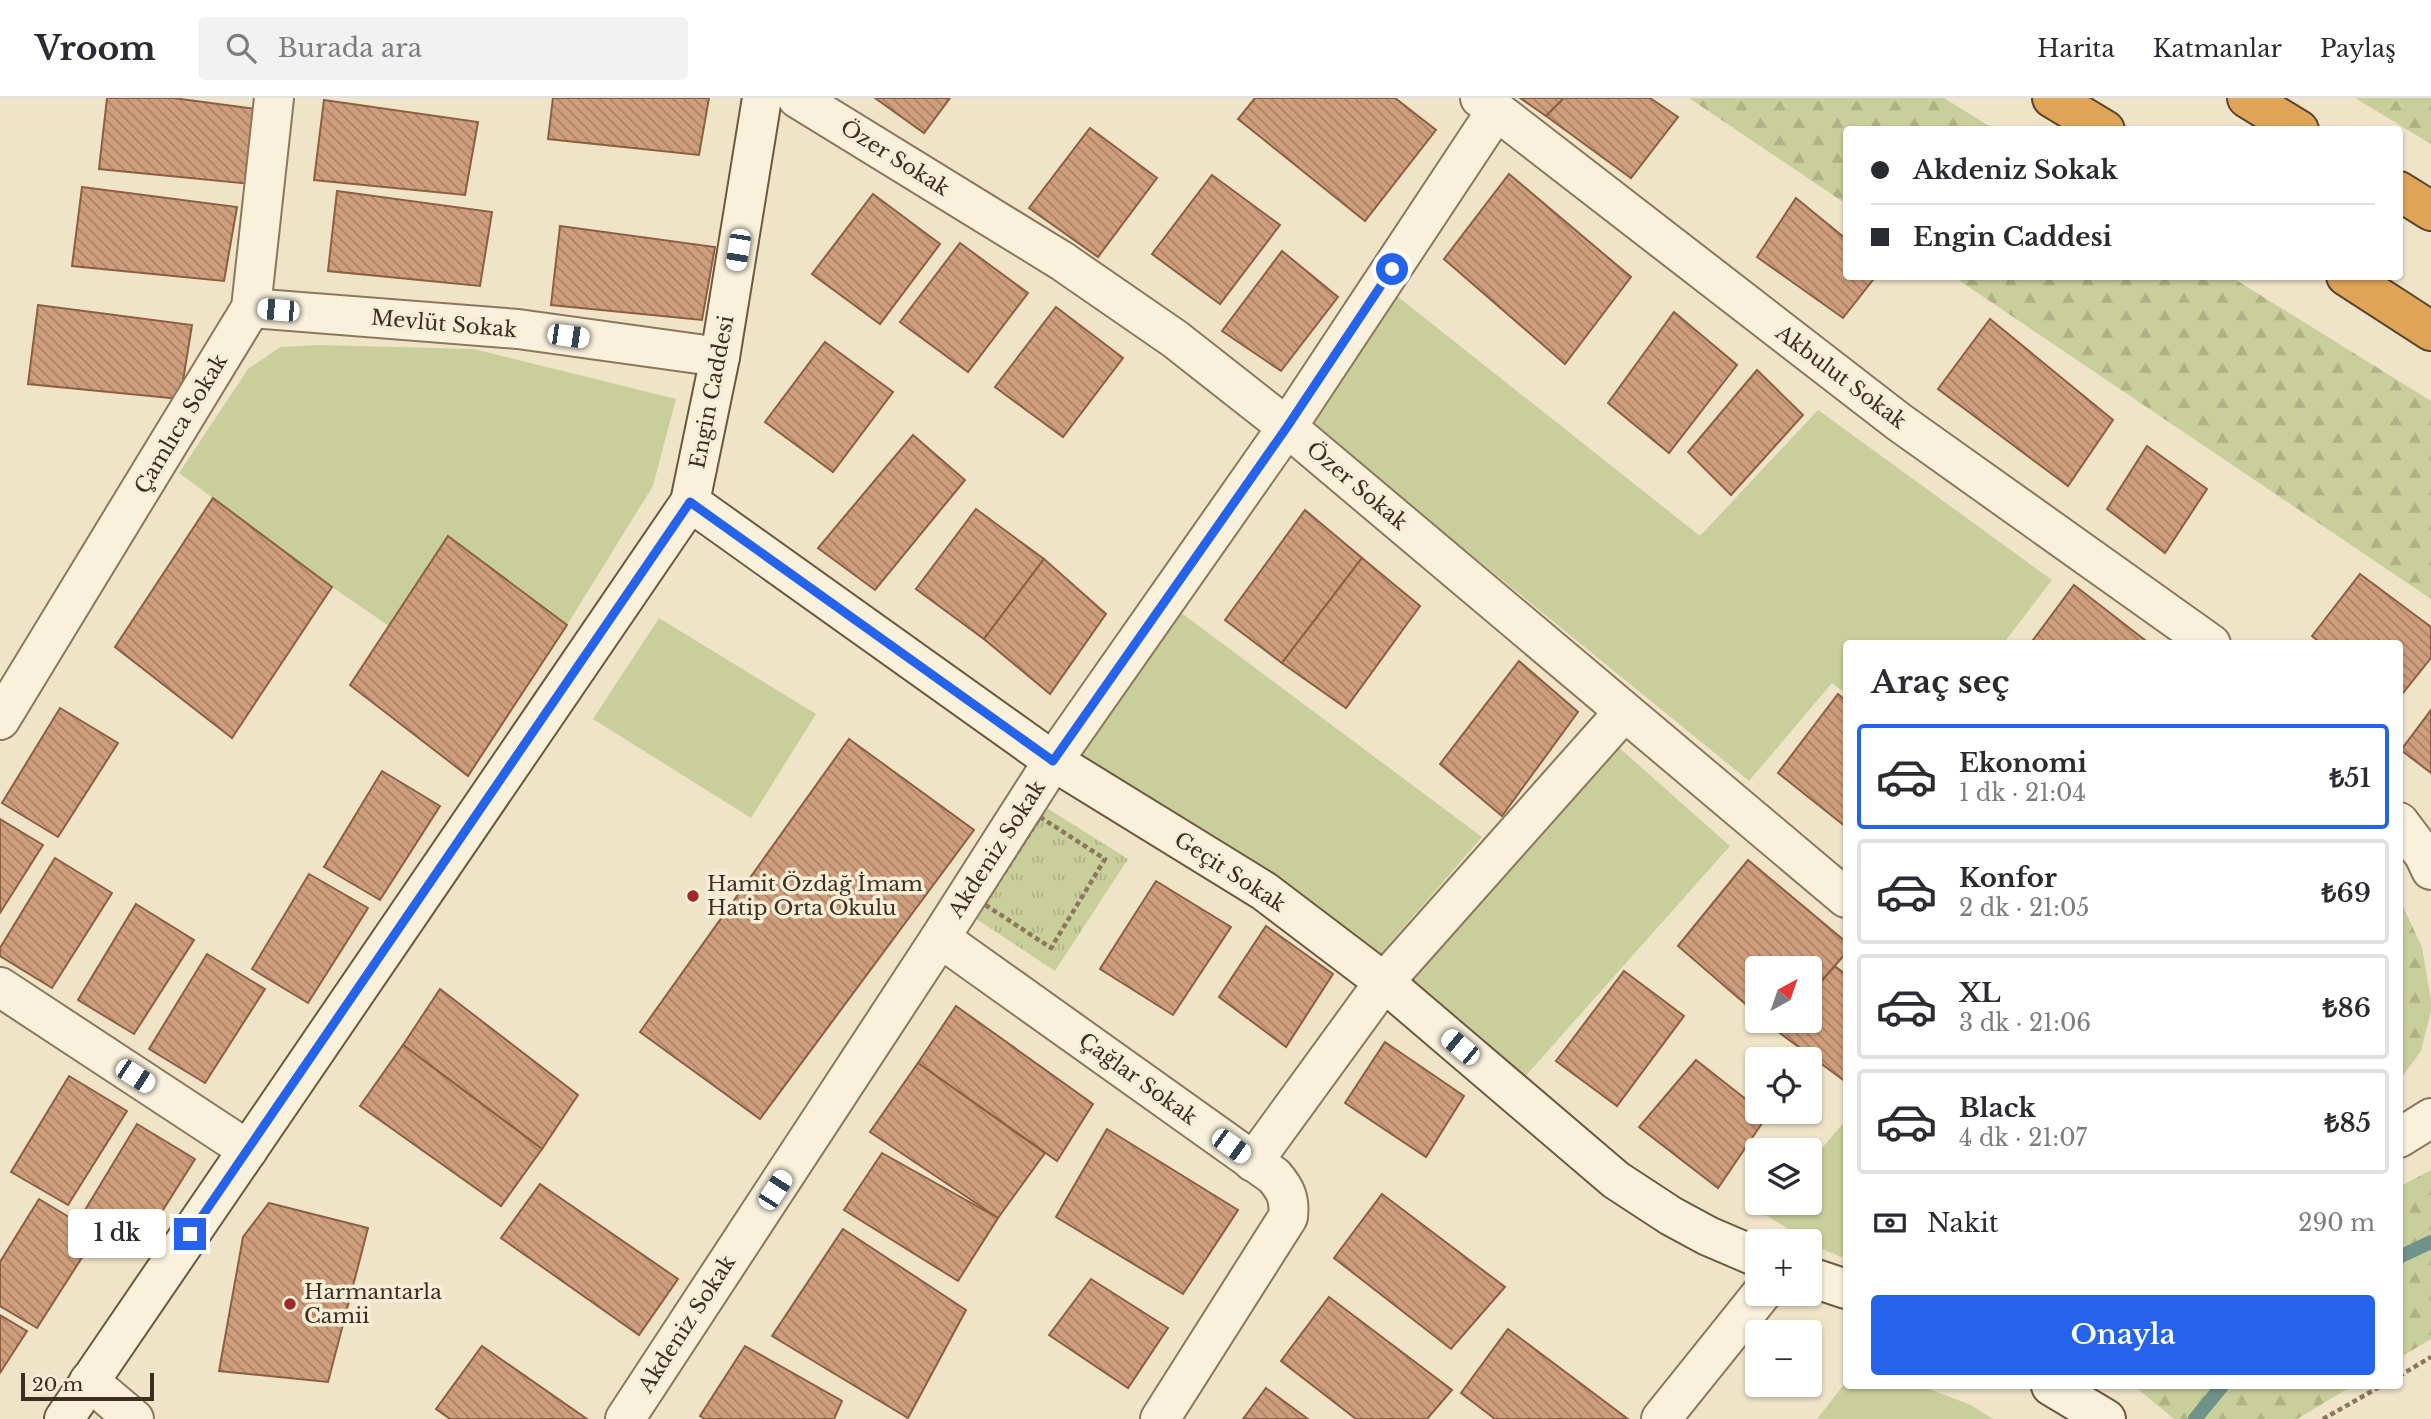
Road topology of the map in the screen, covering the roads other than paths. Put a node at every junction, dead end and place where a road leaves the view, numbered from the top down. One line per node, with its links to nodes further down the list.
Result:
1 (274, 98): 12 (street, Çamlıca Sokak)
2 (762, 98): 14 (street, Engin Caddesi)
3 (797, 98): 15 (street, Özer Sokak)
4 (2052, 98): 7 (highway)
5 (2247, 98): 8 (highway)
6 (1488, 104): 15 (street, Akdeniz Sokak); 17 (street, Akbulut Sokak)
7 (2098, 126)
8 (2292, 126)
9 (2403, 194): 10 (highway)
10 (2431, 211)
11 (2352, 280): 13 (highway)
12 (251, 308): 14 (street, Mevlüt Sokak); 19 (street, Çamlıca Sokak)
13 (2431, 331)
14 (720, 357): 16 (street, Engin Caddesi)
15 (1287, 427): 18 (street, Özer Sokak); 20 (street, Akdeniz Sokak)
16 (690, 502): 20 (street, Geçit Sokak); 29 (street, Engin Caddesi)
17 (2205, 640)
18 (1624, 712): 23 (street, Özer Sokak); 25 (street)
19 (0, 720)
20 (1053, 761): 24 (street, Akdeniz Sokak); 25 (street, Geçit Sokak)
21 (2403, 827): 22 (street)
22 (2431, 870)
23 (1843, 895)
24 (940, 938): 30 (street, Çağlar Sokak); 39 (street, Akdeniz Sokak)
25 (1384, 982): 30 (street); 31 (street, Geçit Sokak)
26 (0, 987): 29 (street)
27 (2431, 1118): 28 (street)
28 (2403, 1136)
29 (248, 1150): 35 (street, Engin Caddesi)
30 (1253, 1162): 40 (street, Çağlar Sokak)
31 (1745, 1251)
32 (1822, 1281): 33 (street)
33 (1843, 1288)
34 (1752, 1306): 41 (street)
35 (89, 1381): 37 (street, Engin Caddesi); 38 (street)
36 (2056, 1389): 42 (street)
37 (64, 1419)
38 (134, 1419)
39 (625, 1419)
40 (1160, 1419)
41 (1661, 1419)
42 (2106, 1419)

